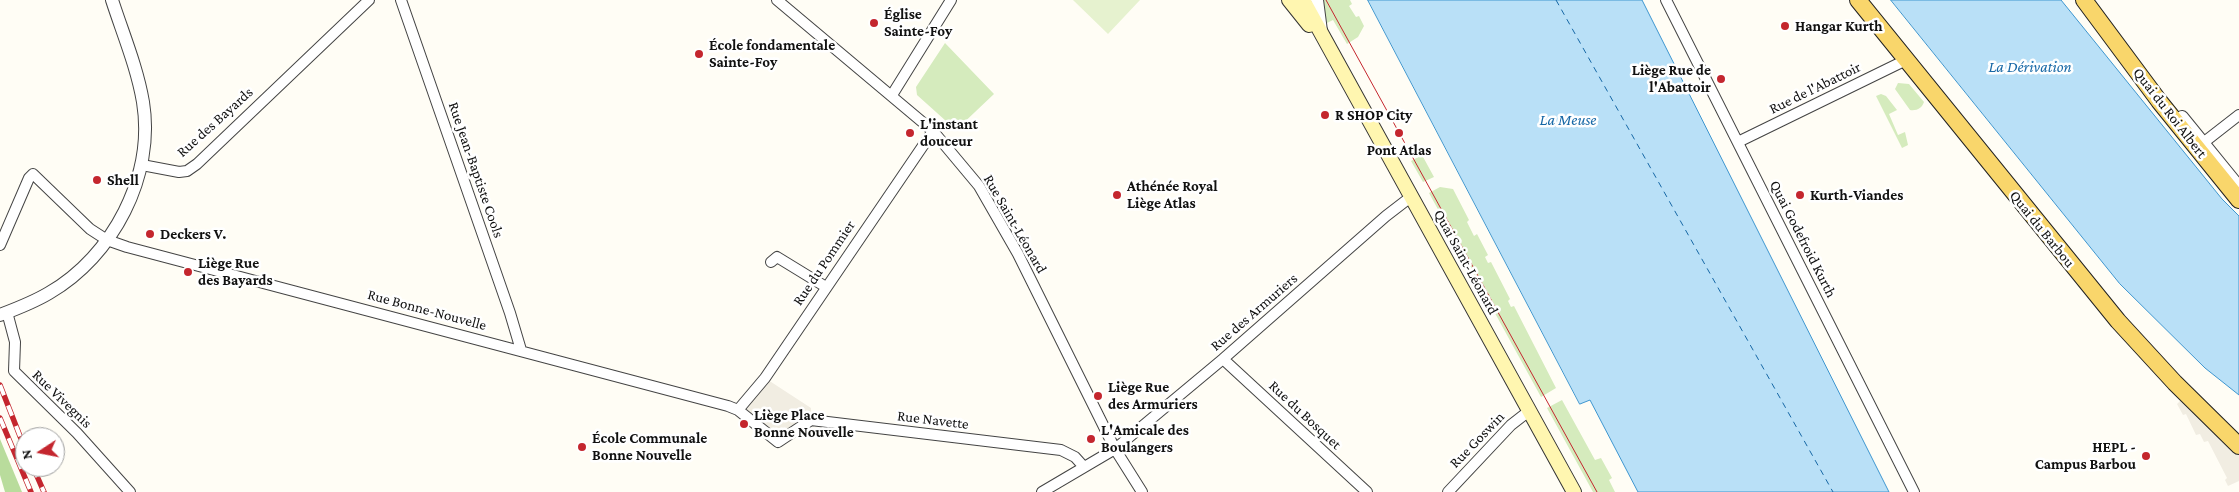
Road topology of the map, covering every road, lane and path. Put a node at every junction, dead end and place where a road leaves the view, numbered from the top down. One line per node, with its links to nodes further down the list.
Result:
1 (112, 0): 21 (street)
2 (369, 0): 21 (street, Rue des Bayards)
3 (401, 0): 30 (street, Rue Jean-Baptiste Cools)
4 (951, 0): 16 (street)
5 (1289, 0): 14 (main road, Quai Saint-Léonard)
6 (1303, 0): 13 (main road, Quai Saint-Léonard)
7 (1317, 0): 13 (street, Quai Saint-Léonard)
8 (1666, 0): 19 (street, Quai Godefroid Kurth)
9 (1858, 0): 15 (main road, Quai du Barbou)
10 (2084, 0): 12 (main road, Quai du Roi Albert)
11 (779, 1): 16 (street, Rue Saint-Léonard)
12 (2103, 24): 20 (street, Quai du Roi Albert); 24 (main road, Quai du Roi Albert)
13 (1321, 31): 14 (main road, Quai Saint-Léonard)
14 (1330, 48): 23 (main road, Quai Saint-Léonard)
15 (1906, 60): 19 (street, Rue de l'Abattoir); 34 (main road, Quai du Barbou)
16 (892, 95): 18 (street, Rue Saint-Léonard)
17 (2239, 115): 20 (street)
18 (933, 131): 28 (street, Rue du Pommier); 35 (street, Rue Saint-Léonard)
19 (1738, 142): 43 (street, Quai Godefroid Kurth)
20 (2203, 143): 22 (street, Quai du Roi Albert)
21 (142, 165): 25 (street)
22 (2239, 187)
23 (1412, 196): 31 (street, Rue des Armuriers); 33 (main road, Quai Saint-Léonard)
24 (2239, 200)
25 (108, 240): 26 (street, Rue Bonne-Nouvelle); 29 (street); 30 (street, Rue Bonne-Nouvelle)
26 (0, 245)
27 (771, 262): 28 (street)
28 (826, 287): 32 (street, Rue du Pommier)
29 (3, 313): 37 (street, Rue Vivegnis)
30 (521, 350): 32 (street, Rue Bonne-Nouvelle)
31 (1223, 359): 35 (street, Rue des Armuriers); 40 (street, Rue du Bosquet)
32 (738, 410): 36 (street, Rue Navette)
33 (1529, 411): 41 (street, Rue Goswin); 42 (main road, Quai Saint-Léonard)
34 (2239, 446)
35 (1115, 449): 36 (street, Rue des Armuriers); 39 (street, Rue Saint-Léonard)
36 (1084, 467): 38 (street, Rue des Armuriers)
37 (130, 492)
38 (1042, 492)
39 (1142, 492)
40 (1367, 492)
41 (1448, 492)
42 (1574, 492)
43 (1914, 492)

